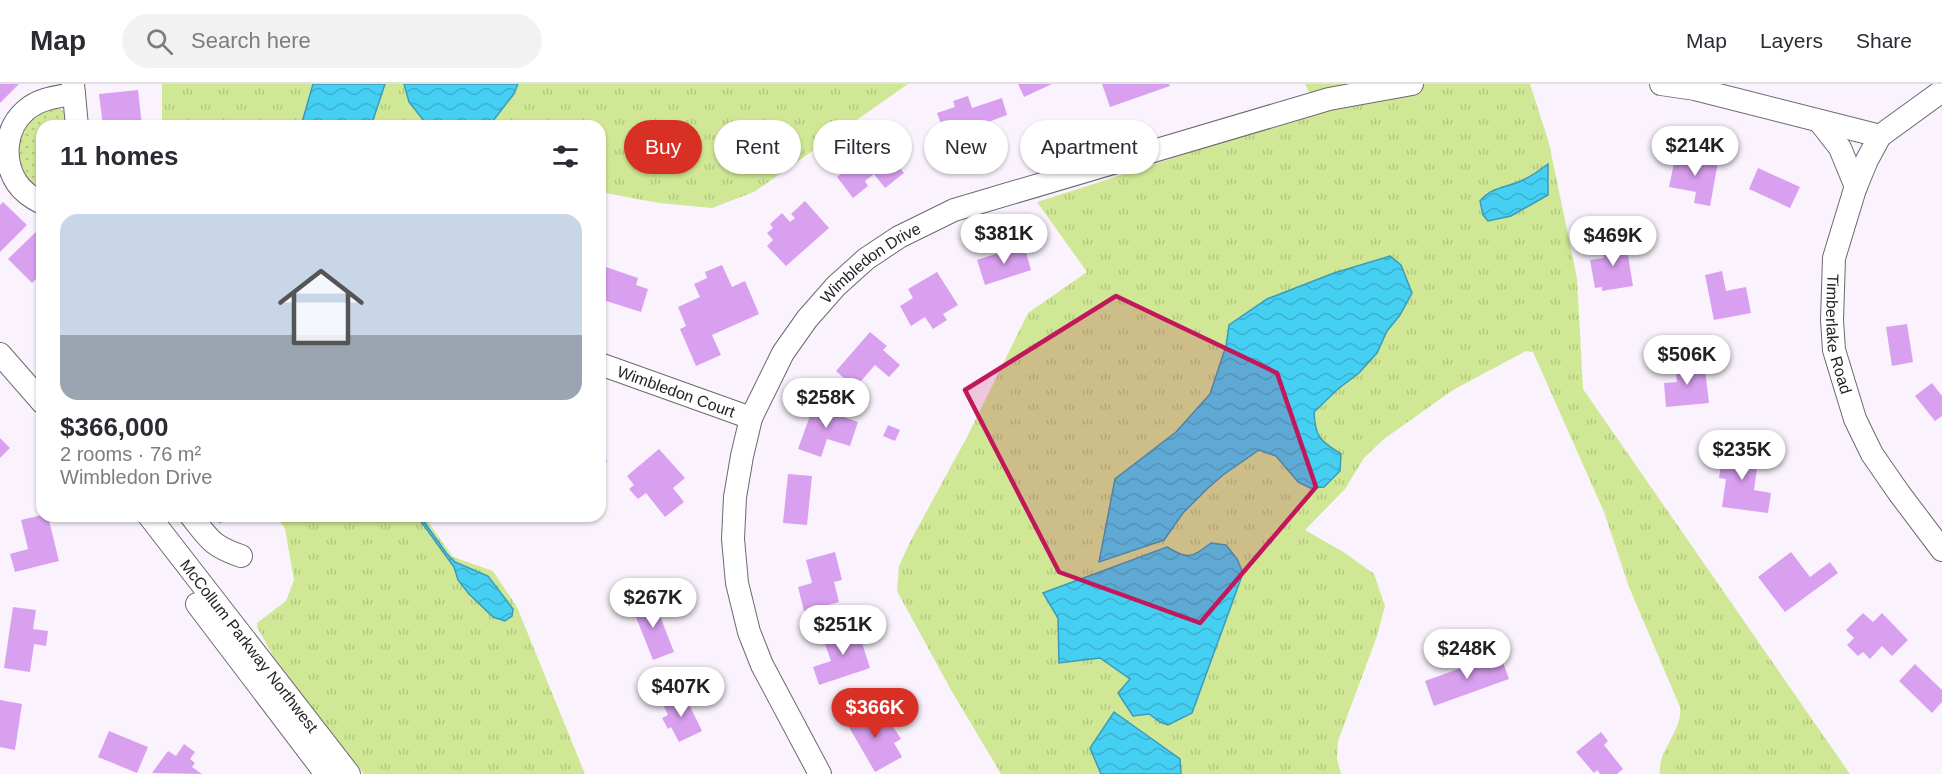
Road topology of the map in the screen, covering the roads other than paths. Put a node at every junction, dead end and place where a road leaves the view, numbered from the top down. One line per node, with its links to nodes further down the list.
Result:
1 (1412, 84): 15 (street, Wimbledon Drive)
2 (1661, 84): 6 (street)
3 (74, 89): 5 (street); 9 (street)
4 (1942, 91): 7 (street, Timberlake Road)
5 (77, 120)
6 (1819, 121): 7 (street); 8 (street)
7 (1880, 136): 8 (street, Timberlake Road)
8 (1856, 187): 19 (street, Timberlake Road)
9 (36, 199)
10 (0, 339): 13 (street)
11 (0, 354): 14 (street)
12 (606, 366): 15 (street, Wimbledon Court)
13 (36, 378)
14 (36, 395)
15 (752, 418): 23 (street, Wimbledon Drive)
16 (137, 522): 21 (street, McCollum Parkway Northwest)
17 (154, 522): 22 (street, McCollum Parkway Northwest)
18 (196, 522): 20 (street)
19 (1942, 550)
20 (241, 556)
21 (326, 774)
22 (349, 774)
23 (820, 774)

